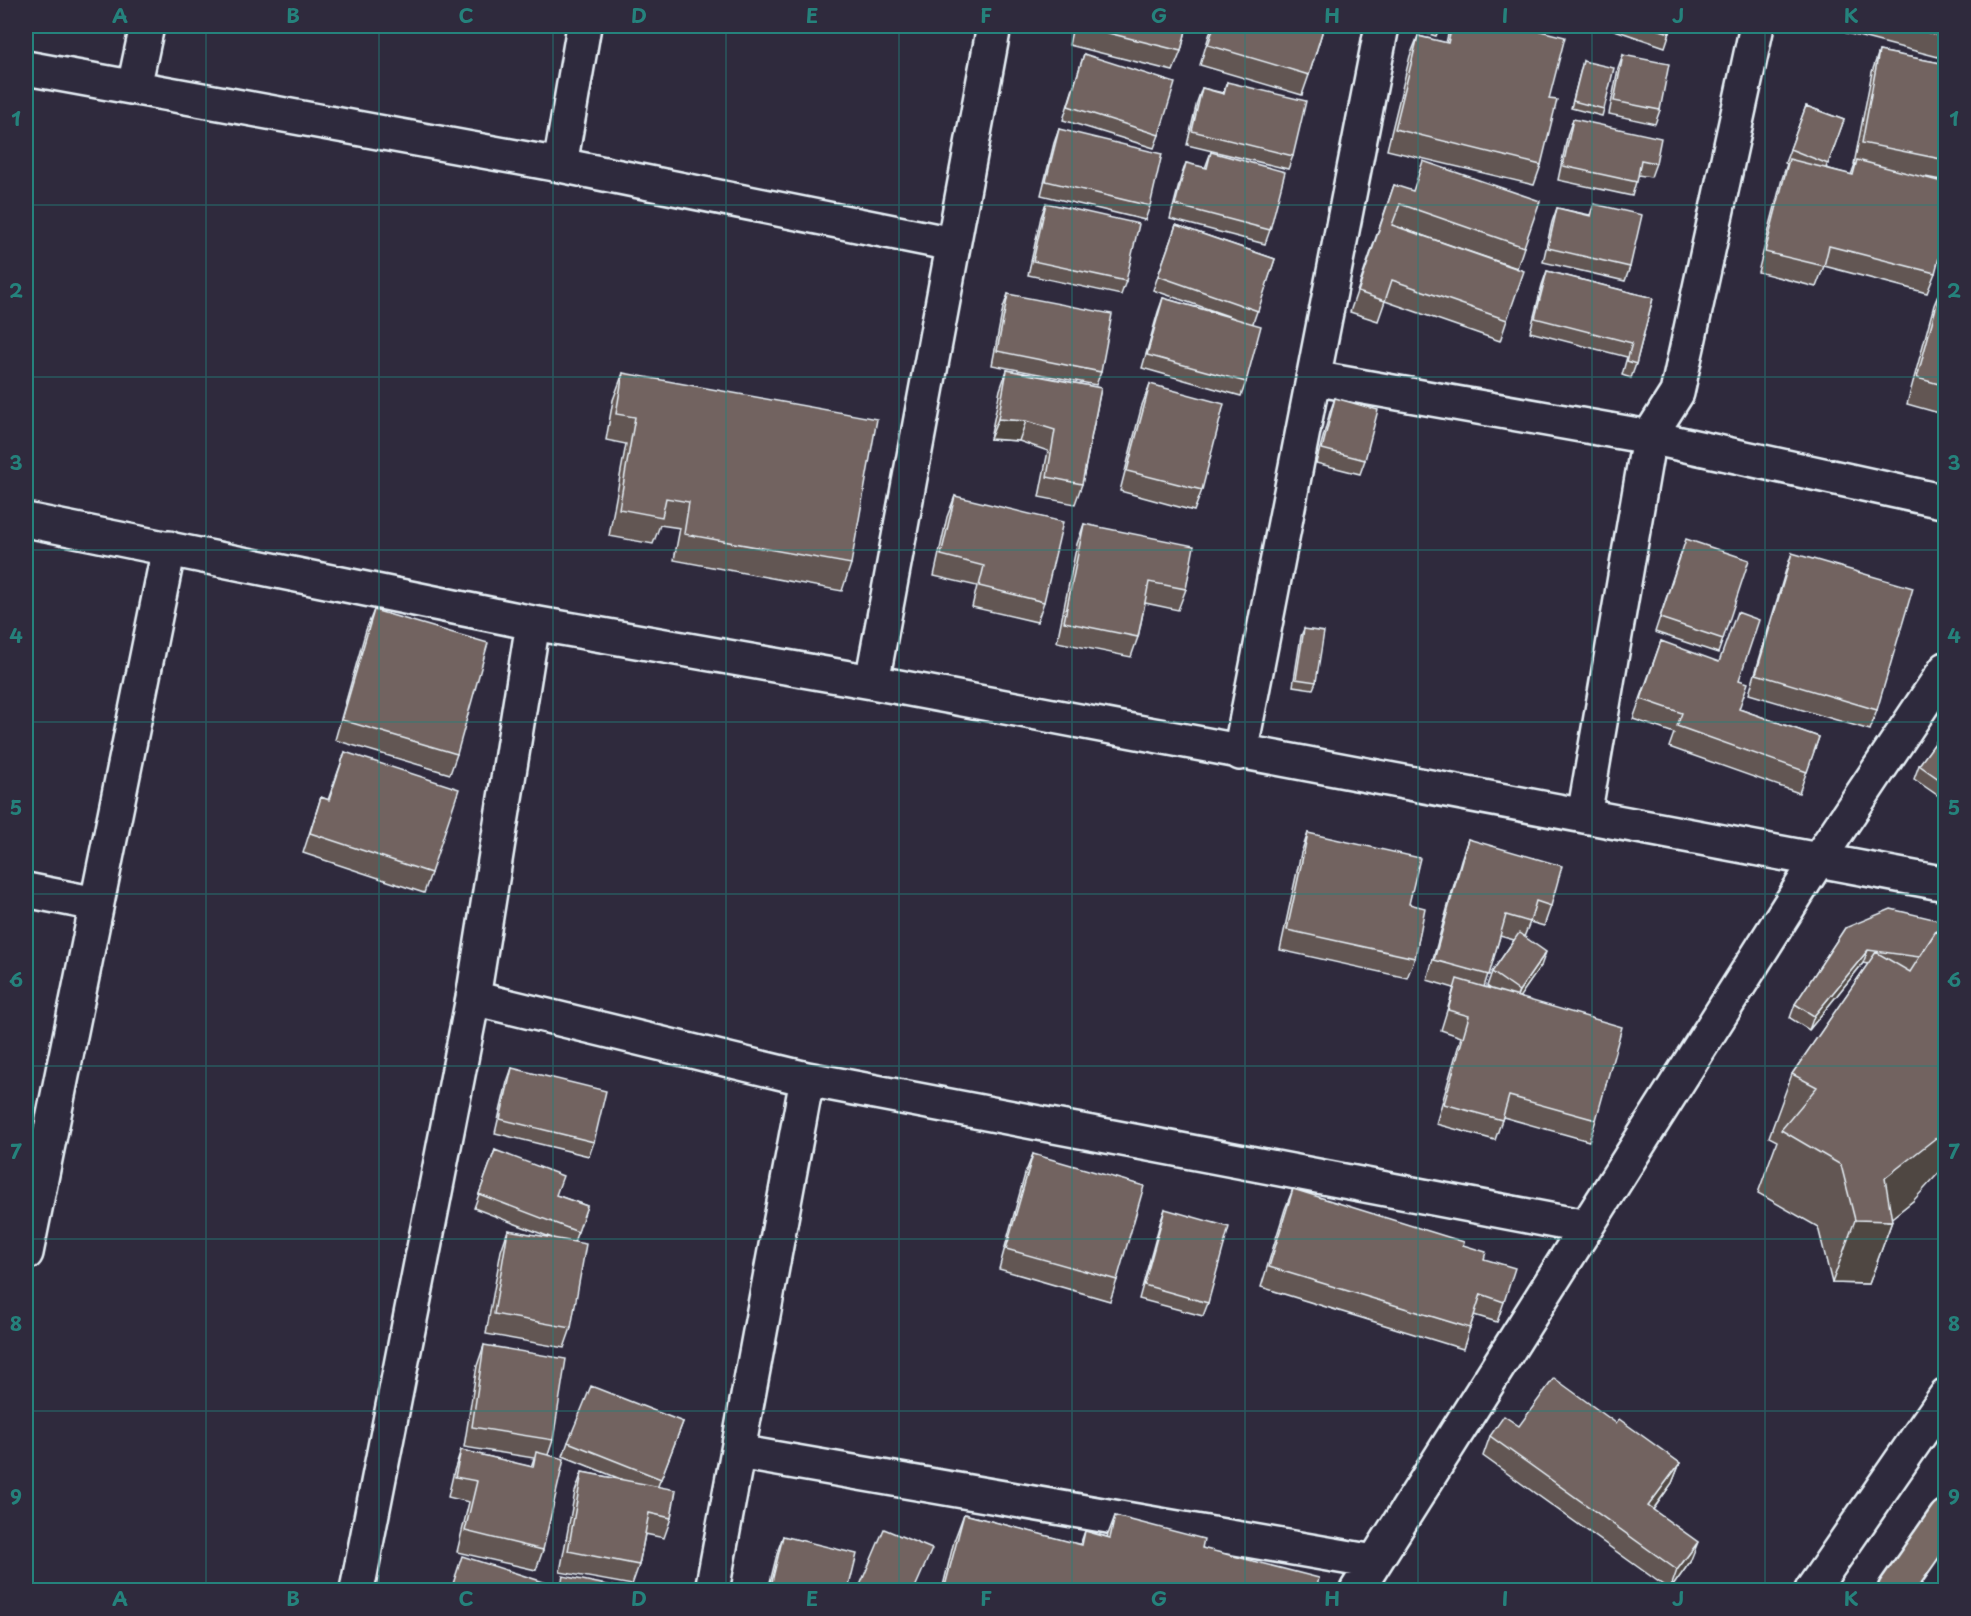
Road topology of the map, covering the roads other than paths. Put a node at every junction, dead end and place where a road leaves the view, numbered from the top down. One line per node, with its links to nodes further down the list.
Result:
1 (147, 26): 7 (street)
2 (584, 26): 8 (street)
3 (994, 26): 9 (street)
4 (1382, 26): 10 (street)
5 (1757, 26): 11 (street)
6 (26, 68): 7 (street)
7 (134, 87): 8 (street)
8 (560, 165): 9 (street)
9 (952, 244): 17 (street)
10 (1313, 378): 11 (street); 18 (street)
11 (1649, 437): 12 (street); 19 (street)
12 (1946, 502)
13 (26, 520): 14 (street)
14 (169, 548): 15 (street); 23 (street)
15 (533, 623): 17 (street); 24 (street)
16 (1946, 669): 20 (street)
17 (872, 682): 18 (street)
18 (1240, 753): 19 (street)
19 (1584, 816): 20 (street)
20 (1818, 860): 21 (street); 26 (street)
21 (1946, 884)
22 (26, 890): 23 (street)
23 (96, 904): 27 (street)
24 (473, 998): 25 (street); 32 (street)
25 (807, 1079): 26 (street); 29 (street)
26 (1586, 1227): 31 (street)
27 (26, 1253)
28 (1946, 1396): 35 (street)
29 (738, 1452): 31 (street); 33 (street)
30 (1946, 1518): 36 (main road)
31 (1374, 1562): 34 (street)
32 (357, 1590)
33 (712, 1590)
34 (1357, 1590)
35 (1812, 1590)
36 (1895, 1590)

